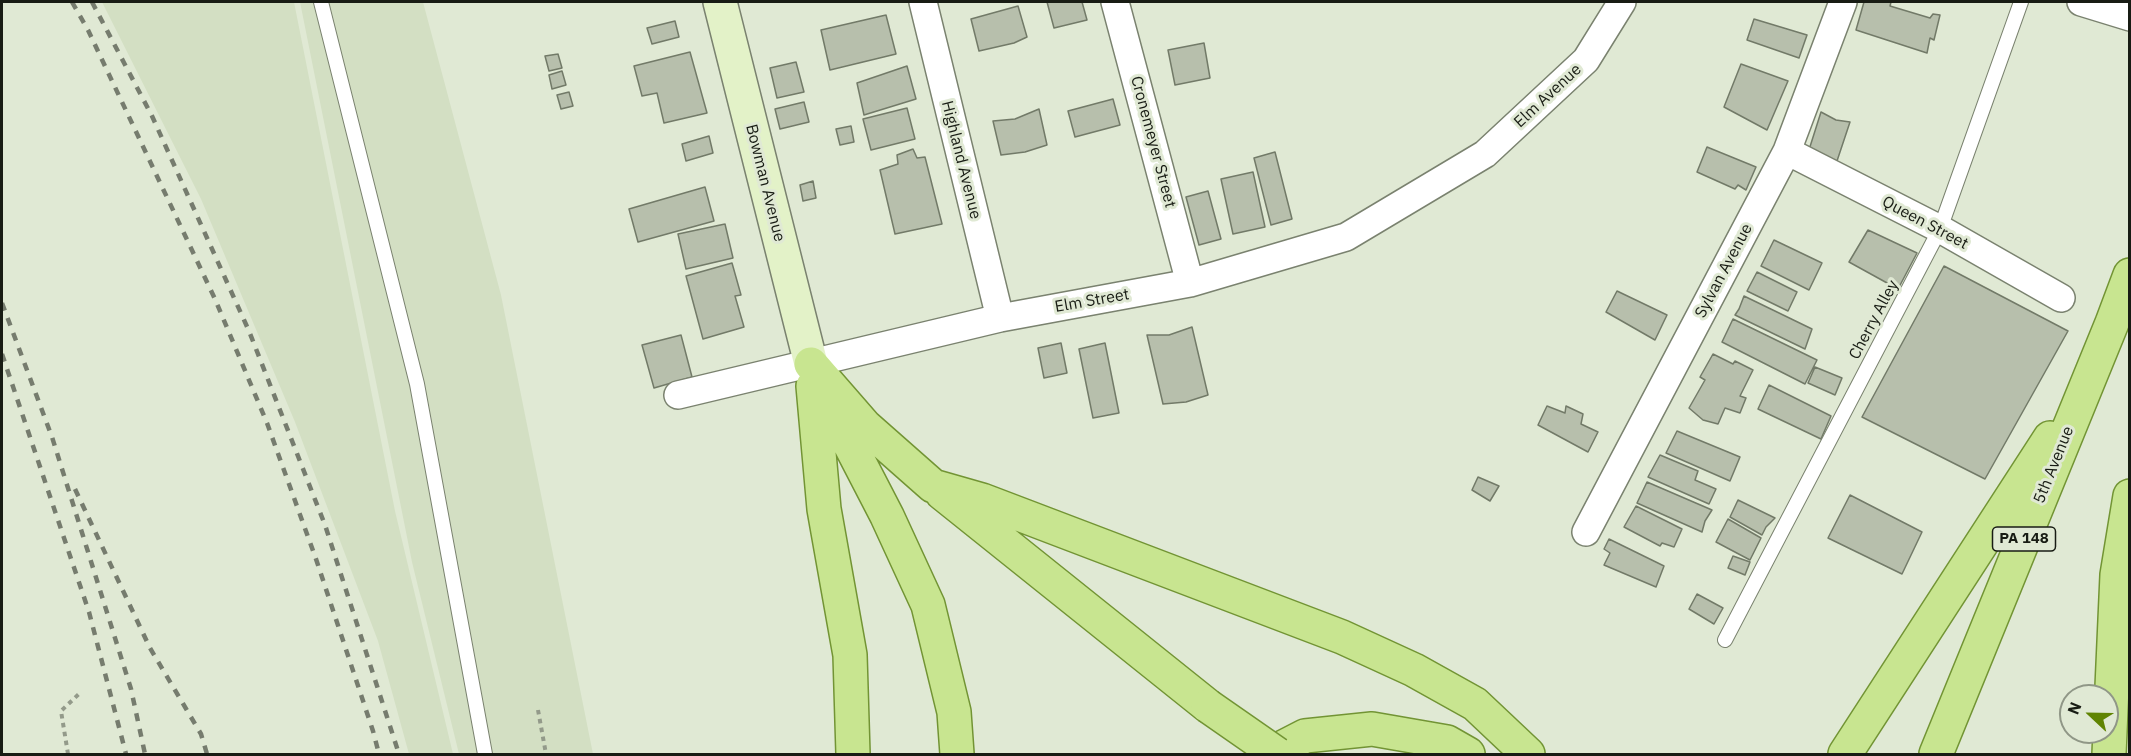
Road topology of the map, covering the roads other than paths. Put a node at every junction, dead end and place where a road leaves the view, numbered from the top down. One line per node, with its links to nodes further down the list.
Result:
1 (321, 2): 24 (lane)
2 (720, 2): 18 (main road, Bowman Avenue)
3 (923, 2): 16 (street, Highland Avenue)
4 (1115, 2): 14 (street, Cronemeyer Street)
5 (1622, 2): 11 (street, Elm Avenue)
6 (1843, 2): 10 (street, Sylvan Avenue)
7 (2021, 2): 12 (lane, Cherry Alley)
8 (2081, 2): 9 (street)
9 (2130, 17)
10 (1787, 151): 12 (street, Queen Street); 22 (street, Sylvan Avenue)
11 (1485, 154): 14 (street, Elm Street)
12 (1940, 229): 15 (street, Queen Street); 23 (lane, Cherry Alley)
13 (2130, 275): 17 (main road, 5th Avenue / PA 148)
14 (1190, 284): 16 (street, Elm Street)
15 (2061, 298)
16 (1000, 318): 18 (street, Elm Street)
17 (2112, 323): 31 (main road); 32 (main road, 5th Avenue / PA 148)
18 (812, 364): 19 (street, Elm Street); 20 (main road); 25 (main road); 26 (main road)
19 (678, 395)
20 (933, 486): 28 (main road, bridge); 30 (main road)
21 (2130, 496): 33 (main road)
22 (1586, 532)
23 (1725, 640)
24 (485, 754)
25 (853, 754)
26 (957, 754)
27 (1270, 754): 29 (main road)
28 (1277, 754)
29 (1467, 754)
30 (1528, 754)
31 (1845, 754)
32 (1936, 754)
33 (2109, 754)

